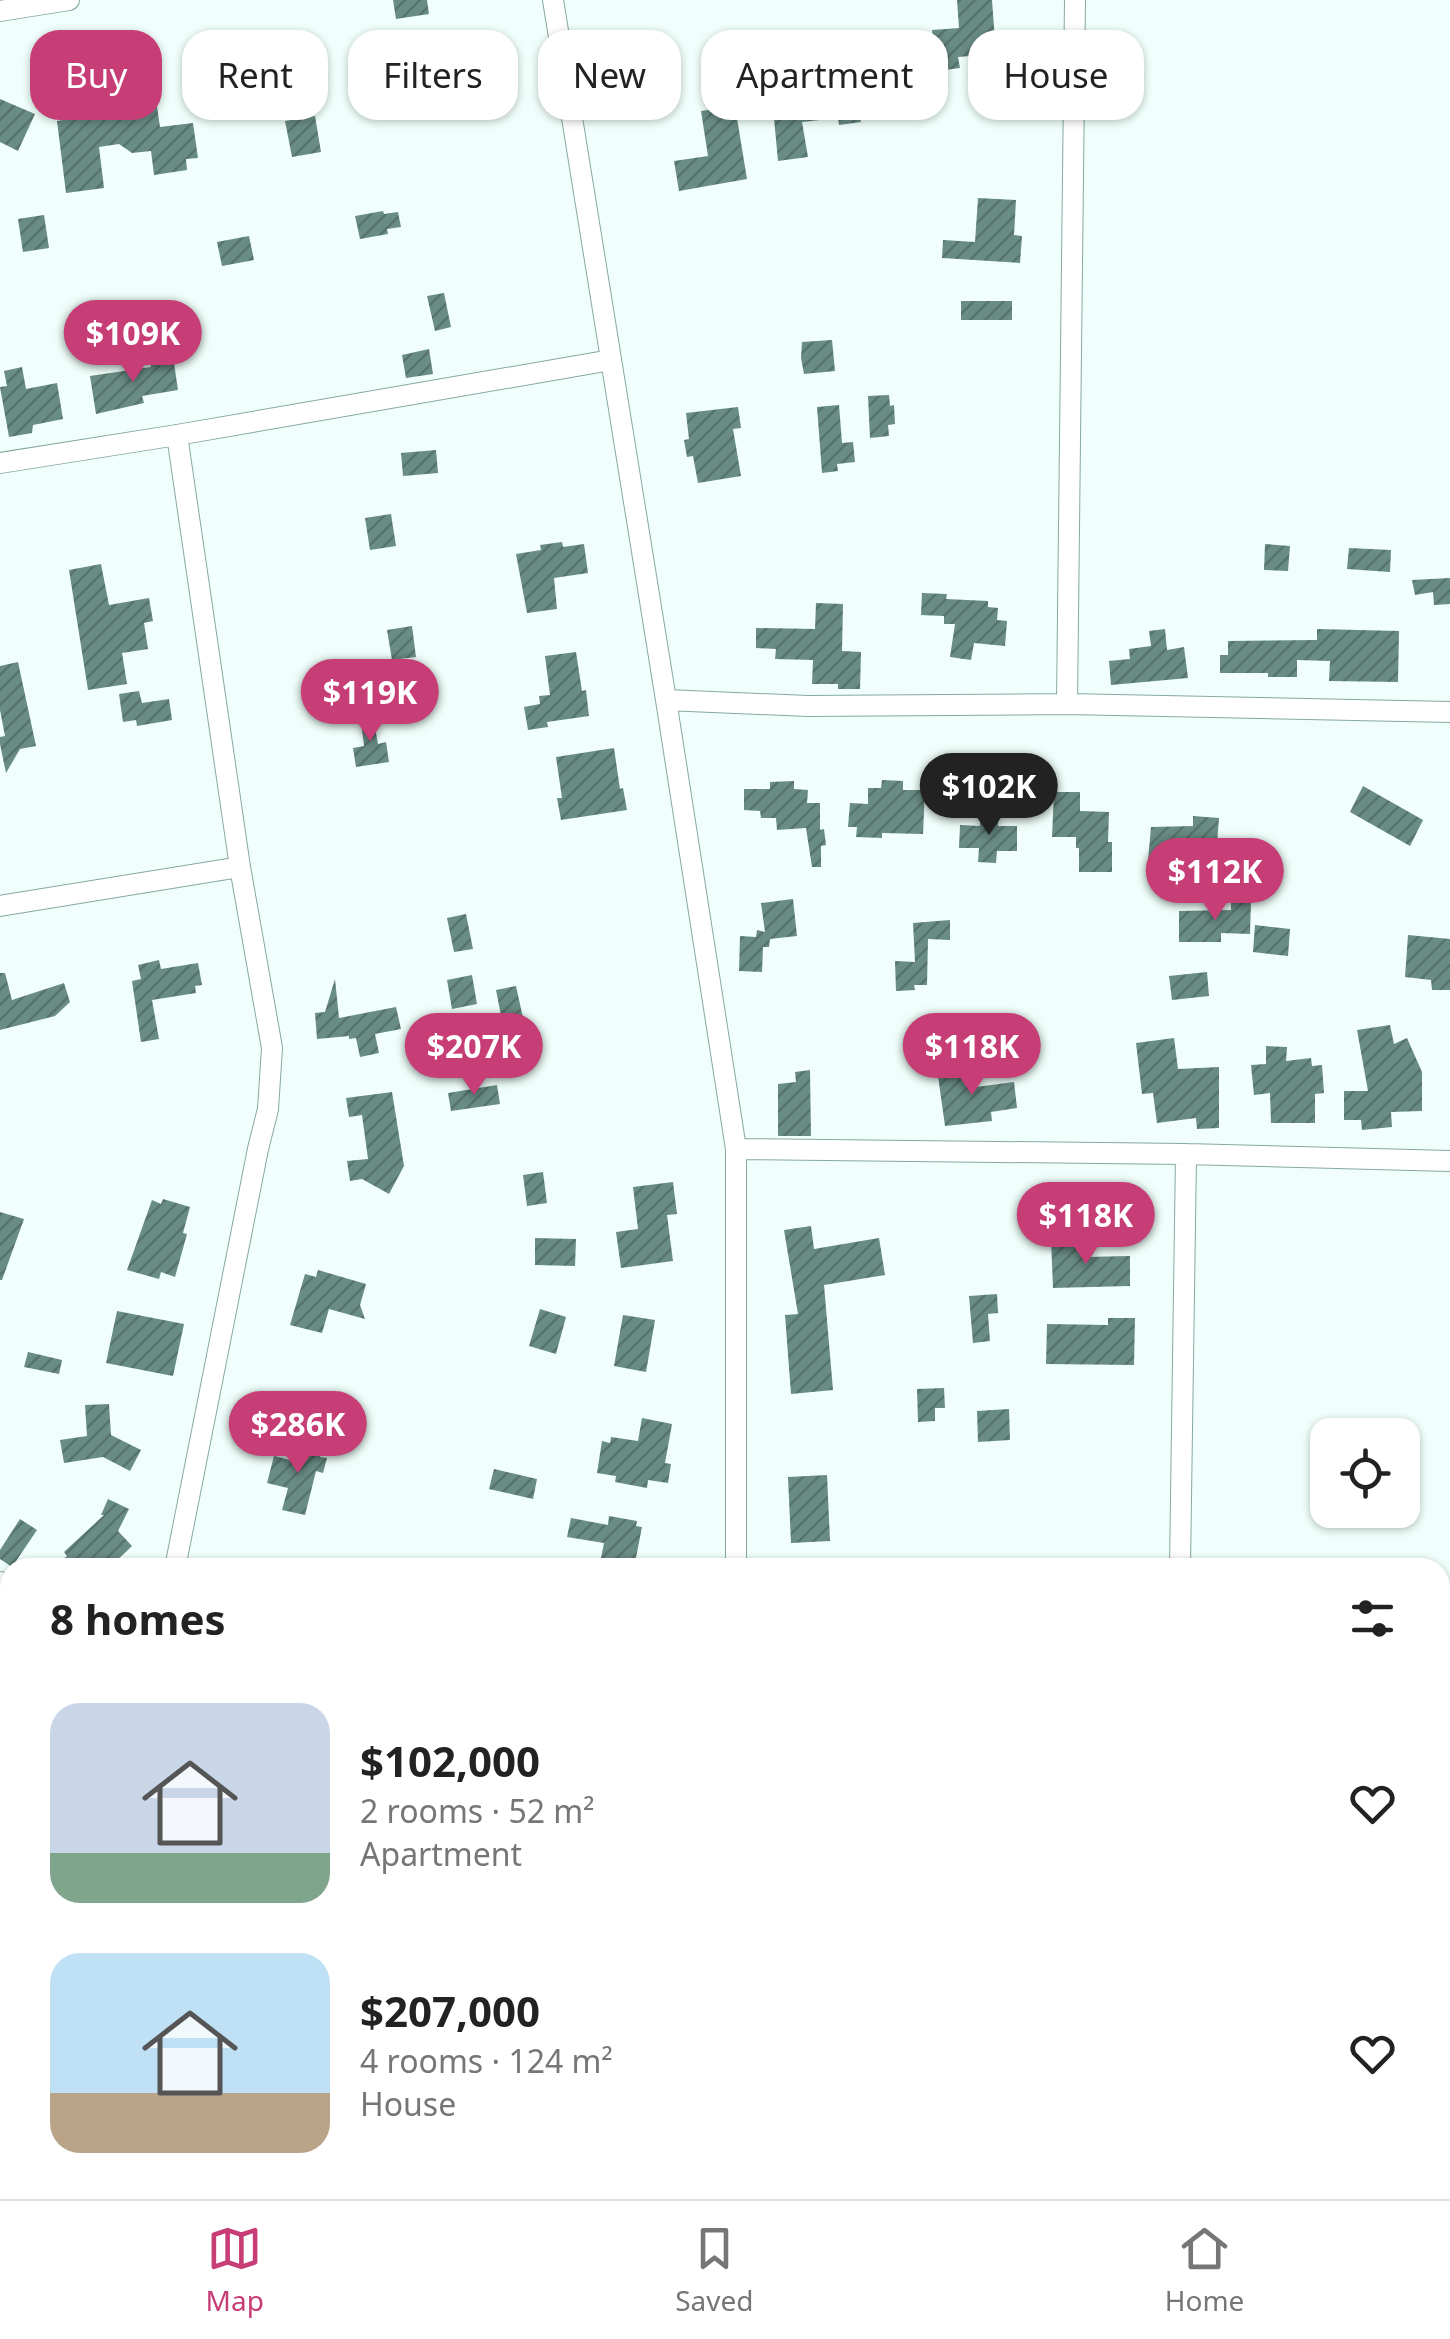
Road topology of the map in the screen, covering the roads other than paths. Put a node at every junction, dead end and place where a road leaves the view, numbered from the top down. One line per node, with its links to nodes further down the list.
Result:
1 (69, 0): 4 (street)
2 (553, 0): 5 (street)
3 (1076, 0): 9 (street)
4 (0, 11)
5 (611, 360): 6 (street); 8 (street)
6 (177, 435): 7 (street); 11 (street)
7 (0, 463)
8 (666, 700): 9 (street); 13 (street)
9 (1067, 704): 10 (street)
10 (1450, 712)
11 (240, 867): 12 (street); 16 (street)
12 (0, 906)
13 (736, 1148): 14 (street); 17 (street)
14 (1186, 1154): 15 (street); 18 (street)
15 (1450, 1161)
16 (177, 1558)
17 (736, 1558)
18 (1180, 1558)

